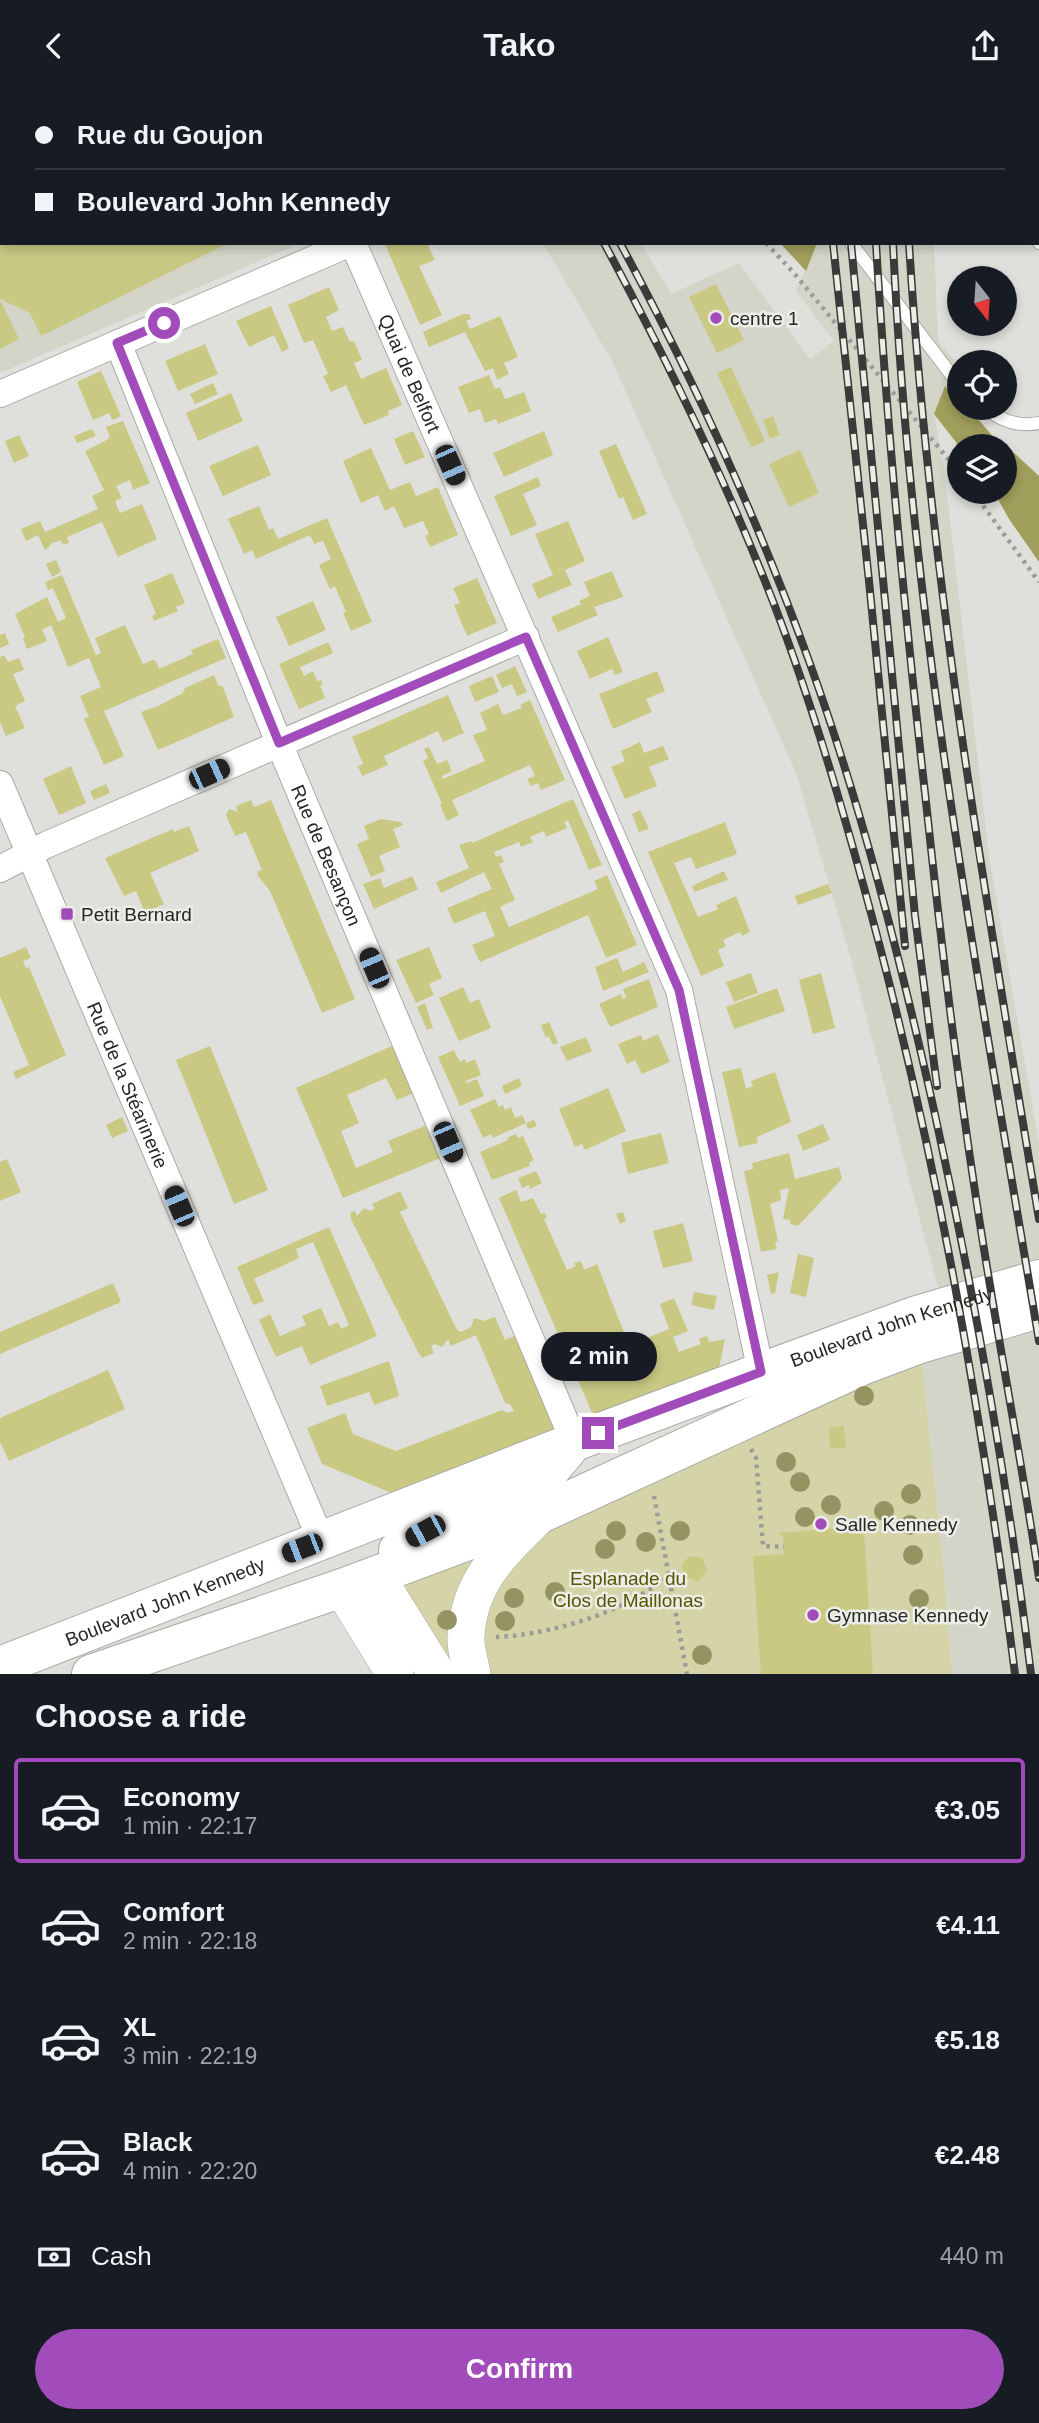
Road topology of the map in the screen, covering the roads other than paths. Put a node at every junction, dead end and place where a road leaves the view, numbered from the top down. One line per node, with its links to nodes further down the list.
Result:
1 (347, 245): 4 (street)
2 (353, 245): 9 (street, Quai de Belfort)
3 (853, 245): 5 (lane)
4 (117, 343): 6 (street); 10 (street, Rue de Besançon)
5 (947, 369)
6 (0, 394)
7 (1005, 420): 8 (lane)
8 (1039, 423)
9 (526, 637): 10 (street); 16 (street, Quai de Belfort)
10 (279, 743): 12 (street); 17 (street, Rue de Besançon)
11 (0, 783): 12 (street, Rue de la Stéarinerie)
12 (30, 852): 13 (street); 19 (street, Rue de la Stéarinerie)
13 (0, 869)
14 (1039, 1279): 16 (main road, Boulevard John Kennedy)
15 (1039, 1309): 18 (main road, Boulevard John Kennedy)
16 (761, 1372): 17 (main road, Boulevard John Kennedy)
17 (574, 1442): 19 (main road, Boulevard John Kennedy); 20 (main road)
18 (540, 1514): 20 (main road, Boulevard John Kennedy); 26 (main road)
19 (321, 1540): 20 (main road); 21 (main road); 22 (main road, Boulevard John Kennedy)
20 (359, 1582): 21 (main road, Boulevard John Kennedy); 24 (main road); 25 (main road)
21 (137, 1657): 23 (main road, Boulevard John Kennedy)
22 (0, 1666)
23 (91, 1674)
24 (395, 1674)
25 (437, 1674)
26 (472, 1674)

